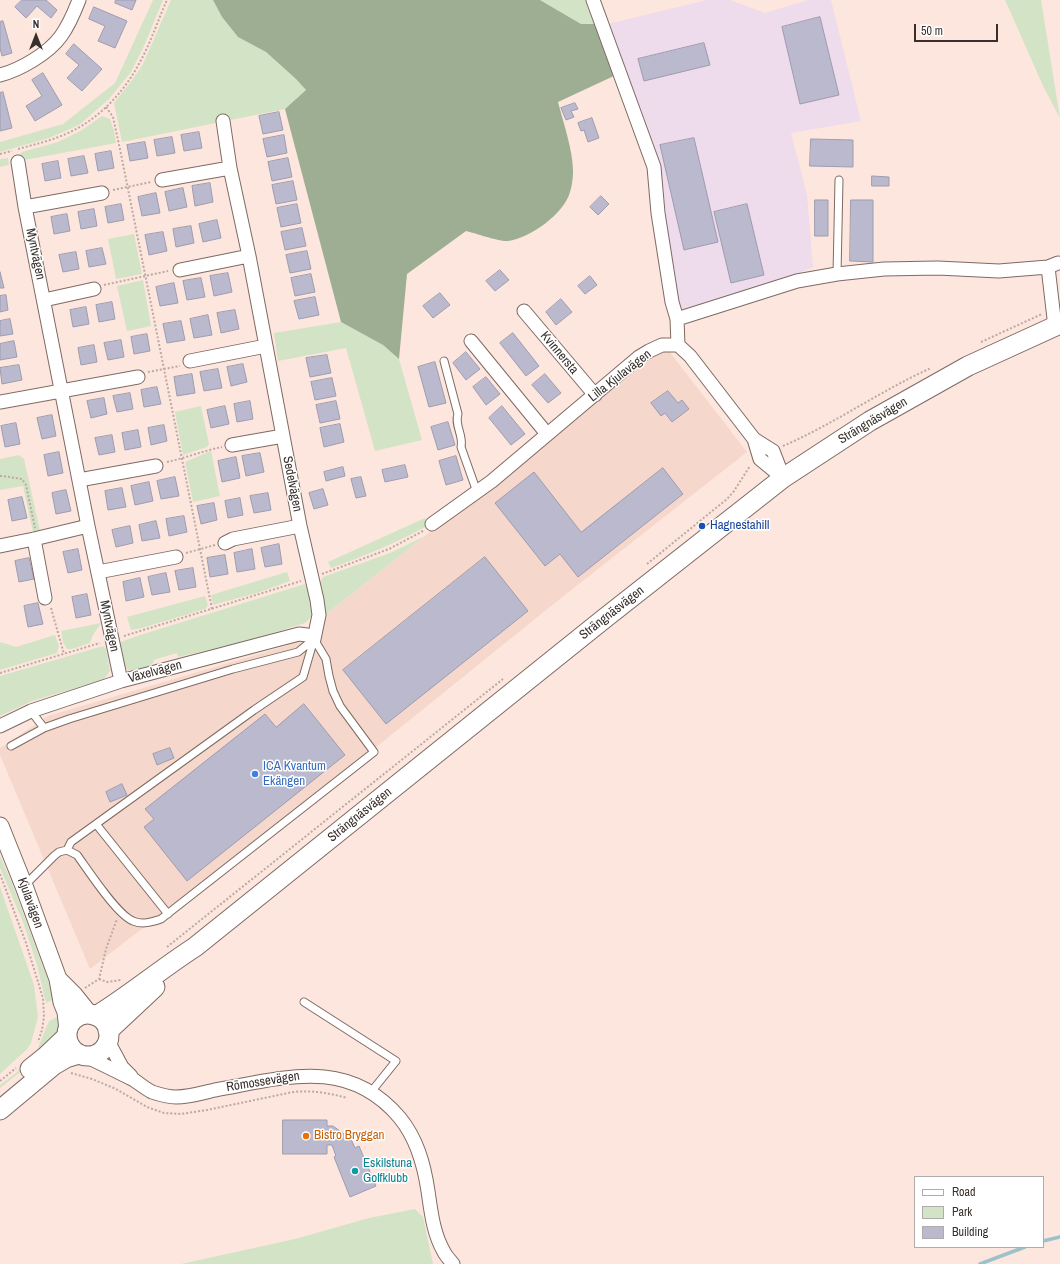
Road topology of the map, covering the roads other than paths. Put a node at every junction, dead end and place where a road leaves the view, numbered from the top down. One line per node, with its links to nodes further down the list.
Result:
1 (79, 0): 3 (street)
2 (593, 0): 18 (street)
3 (0, 76)
4 (223, 121): 6 (street, Sedelvägen)
5 (18, 162): 10 (street, Myntvägen)
6 (230, 168): 7 (street); 11 (street, Sedelvägen)
7 (162, 180)
8 (839, 180): 14 (lane)
9 (102, 193): 10 (street)
10 (25, 208): 16 (street, Myntvägen)
11 (249, 256): 13 (street); 22 (street, Sedelvägen)
12 (1055, 264): 14 (street); 19 (street)
13 (180, 270)
14 (836, 274): 18 (street)
15 (94, 289): 16 (street)
16 (44, 300): 26 (street, Myntvägen)
17 (524, 311): 27 (street, Kvinnersta)
18 (677, 319): 21 (street)
19 (1057, 325): 33 (main road, Strängnäsvägen)
20 (471, 341): 29 (street)
21 (678, 344): 27 (street, Lilla Kjulavägen); 33 (street)
22 (266, 346): 23 (street); 30 (street, Sedelvägen)
23 (193, 361)
24 (444, 361): 35 (lane)
25 (136, 377): 26 (street)
26 (62, 390): 28 (street); 34 (street, Myntvägen)
27 (595, 395): 29 (street, Lilla Kjulavägen)
28 (0, 402)
29 (547, 434): 35 (street, Lilla Kjulavägen)
30 (283, 436): 31 (street); 38 (street, Sedelvägen)
31 (232, 445)
32 (156, 466): 34 (street)
33 (783, 478): 56 (main road, Strängnäsvägen)
34 (79, 480): 37 (street, Myntvägen)
35 (477, 492): 36 (street, Lilla Kjulavägen)
36 (432, 524)
37 (88, 526): 39 (street); 43 (street, Myntvägen)
38 (300, 526): 40 (street, Sedelvägen); 45 (street)
39 (36, 539): 41 (street); 44 (street)
40 (225, 543)
41 (0, 546)
42 (176, 557): 43 (street)
43 (98, 572): 46 (street, Myntvägen)
44 (45, 598)
45 (314, 639): 46 (street, Växelvägen); 49 (lane); 51 (lane); 55 (lane)
46 (121, 681): 47 (street, Växelvägen)
47 (31, 711): 48 (street, Växelvägen); 49 (lane)
48 (0, 726)
49 (44, 728): 50 (lane)
50 (11, 746)
51 (96, 824): 53 (lane); 55 (lane)
52 (0, 826): 54 (street, Kjulavägen)
53 (67, 850): 54 (lane); 55 (lane)
54 (24, 886): 57 (street, Kjulavägen)
55 (168, 914)
56 (195, 947): 59 (main road, Strängnäsvägen); 61 (main road, Strängnäsvägen)
57 (58, 979): 59 (street, Kjulavägen); 60 (street, Kjulavägen)
58 (304, 1002): 64 (lane)
59 (93, 1016): 60 (main road); 61 (main road)
60 (68, 1033): 62 (main road); 65 (main road)
61 (108, 1036): 62 (main road); 63 (street)
62 (82, 1055): 63 (street, Römossevägen); 66 (main road)
63 (135, 1081): 64 (street, Römossevägen)
64 (371, 1092): 67 (street, Römossevägen)
65 (0, 1093)
66 (0, 1110)
67 (453, 1264)

